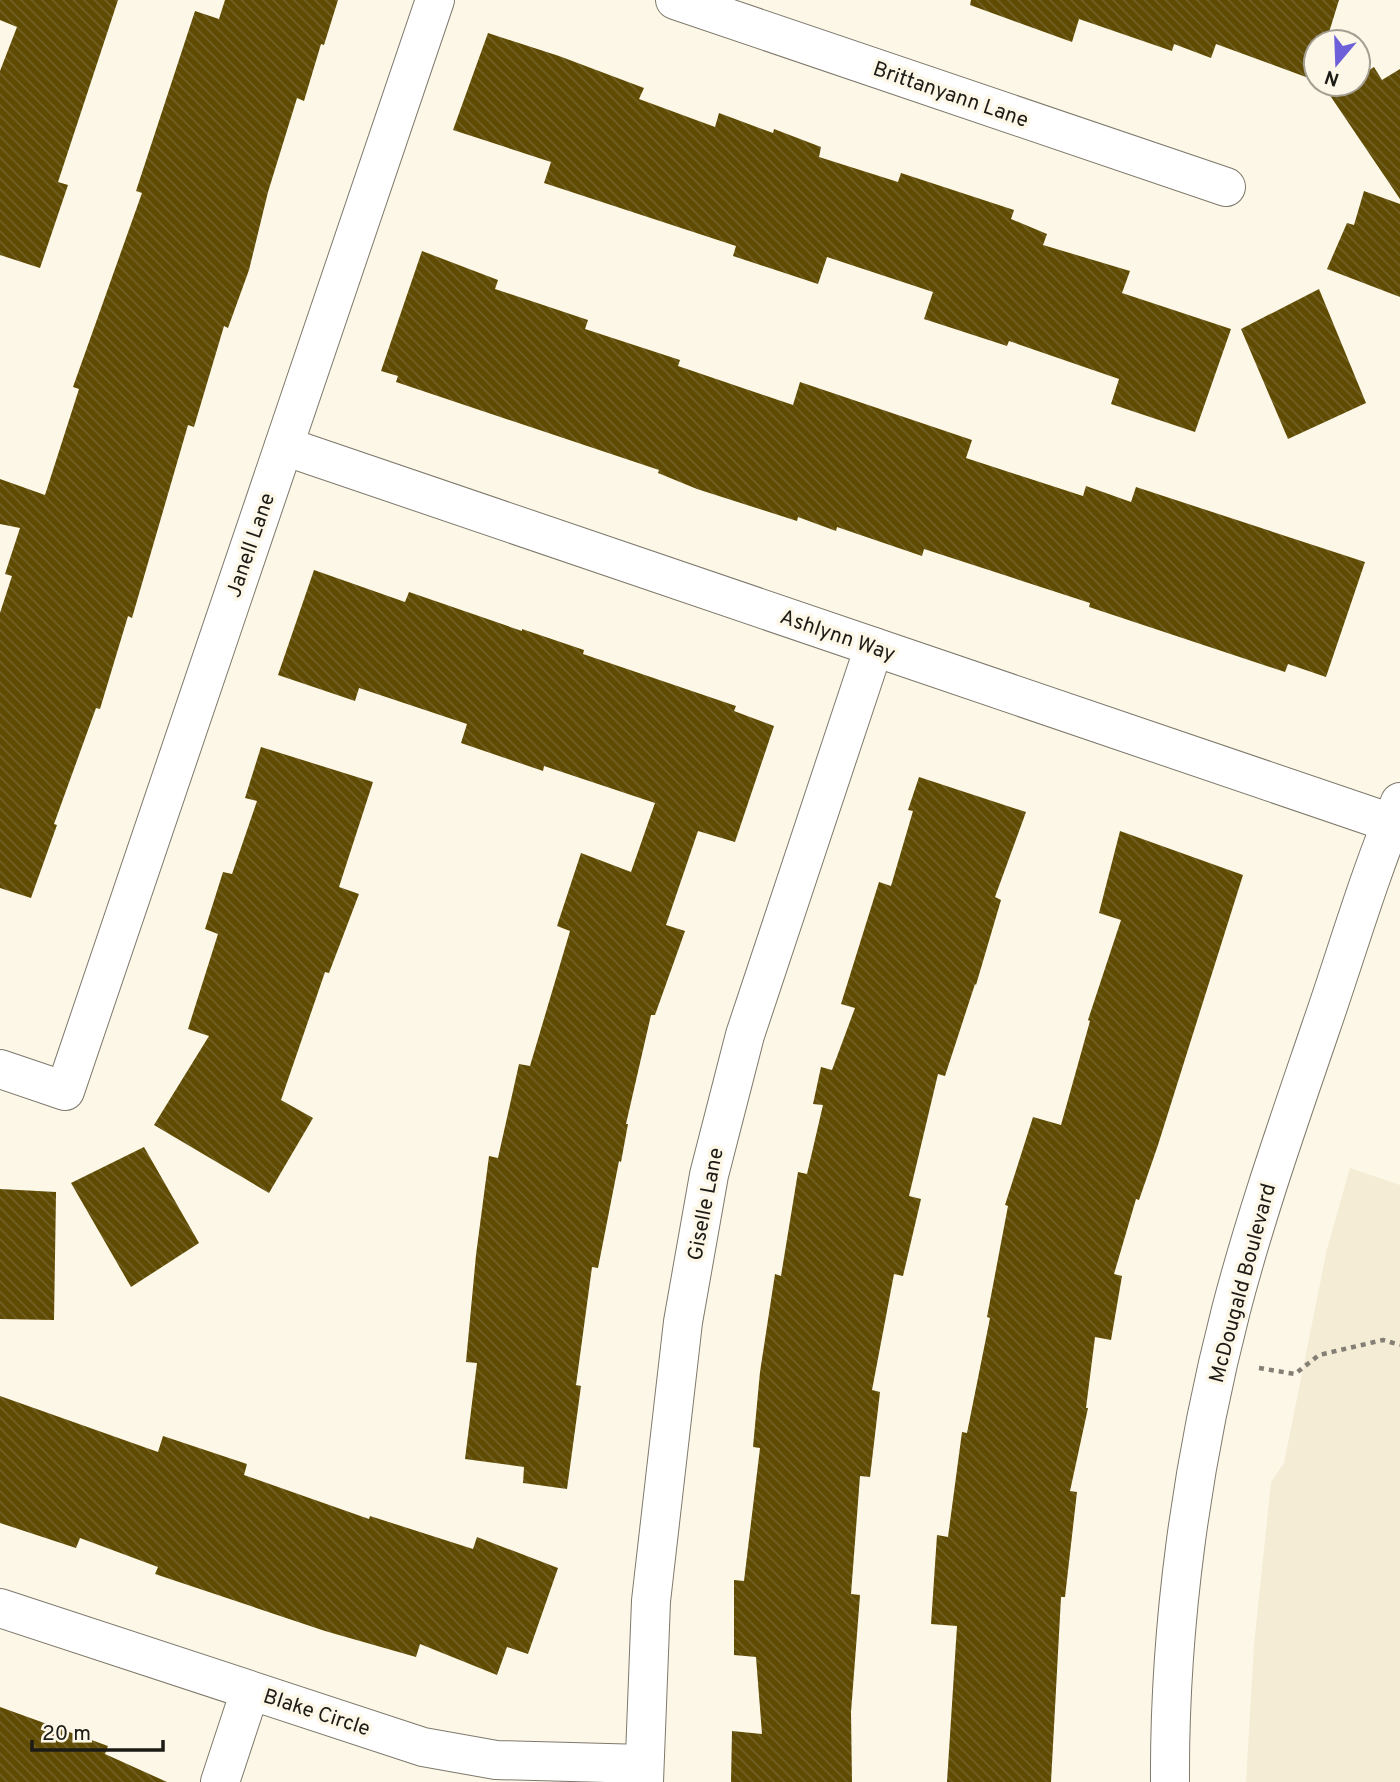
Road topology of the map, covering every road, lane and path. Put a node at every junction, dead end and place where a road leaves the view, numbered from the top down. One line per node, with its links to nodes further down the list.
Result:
1 (435, 0): 4 (street, Janell Lane)
2 (675, 0): 3 (street, Brittanyann Lane)
3 (1226, 187)
4 (284, 446): 5 (street, Ashlynn Way); 7 (street, Janell Lane)
5 (874, 647): 6 (street, Ashlynn Way); 12 (street, Giselle Lane)
6 (1396, 813): 9 (street, McDougald Boulevard)
7 (0, 1069)
8 (1400, 1345): 9 (path)
9 (1220, 1362): 14 (street, McDougald Boulevard)
10 (0, 1608): 11 (street, Blake Circle)
11 (250, 1690): 12 (street, Blake Circle); 13 (street)
12 (644, 1773)
13 (220, 1782)
14 (1170, 1782)

